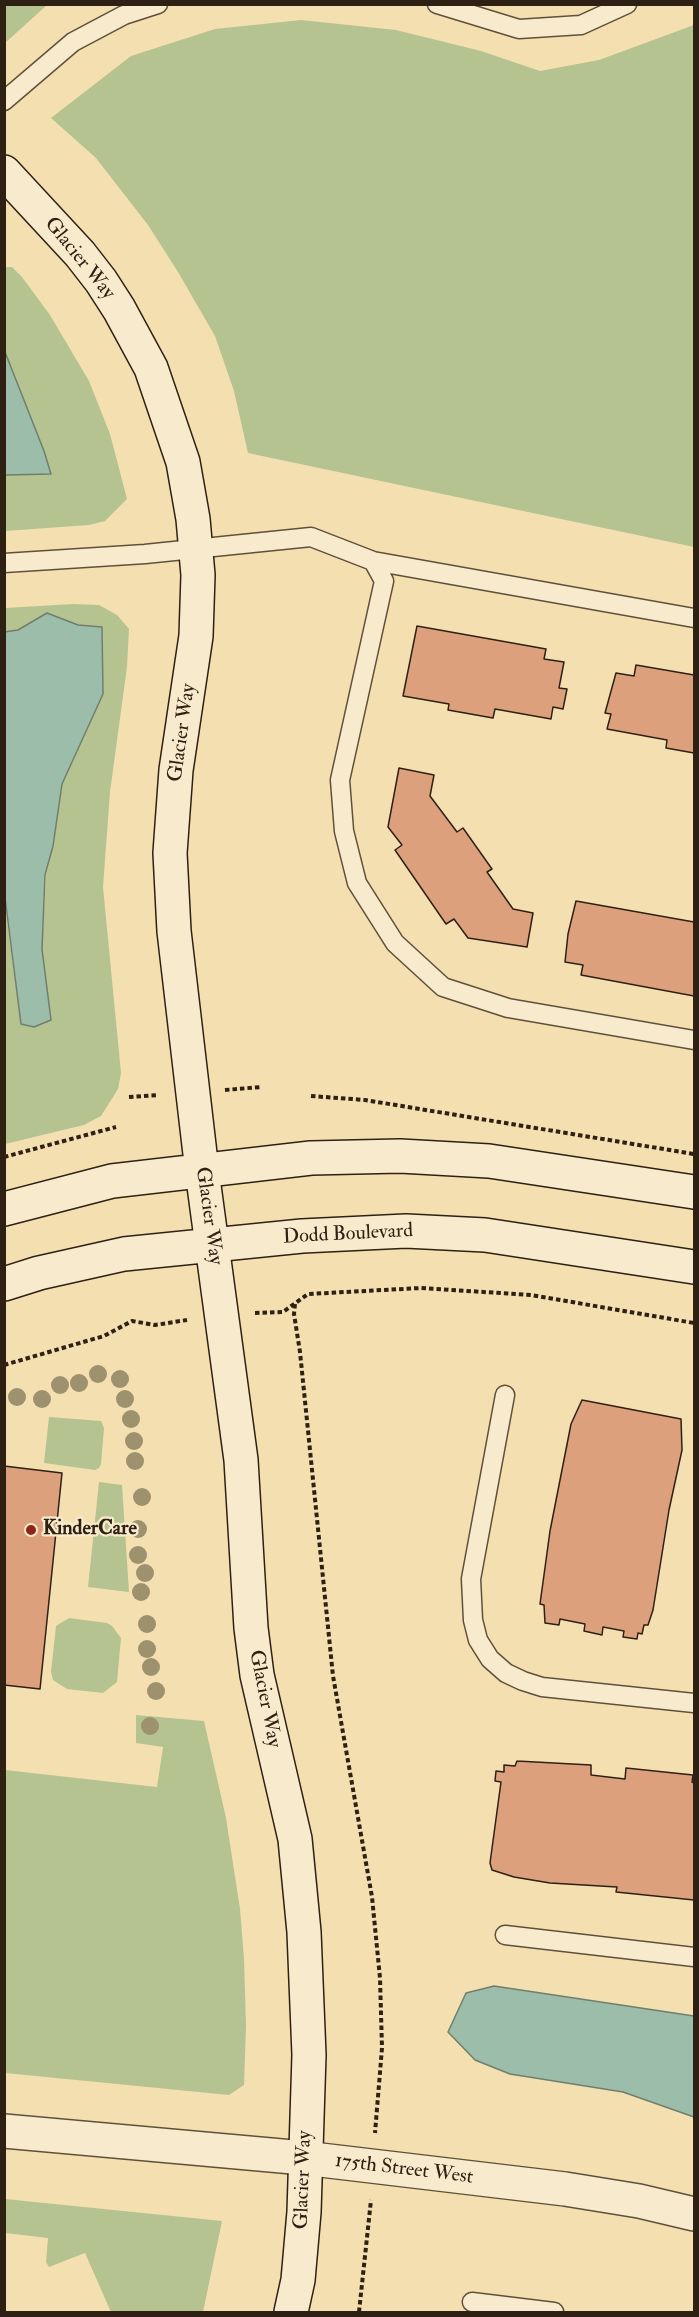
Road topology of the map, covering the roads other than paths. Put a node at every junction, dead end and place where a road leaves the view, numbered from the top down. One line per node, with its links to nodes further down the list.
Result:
1 (158, 4): 4 (lane)
2 (437, 4): 3 (lane)
3 (627, 4)
4 (4, 101)
5 (4, 172): 6 (street, Glacier Way)
6 (195, 548): 7 (lane); 8 (lane); 11 (street, Glacier Way)
7 (373, 561): 9 (lane); 10 (lane)
8 (4, 563)
9 (694, 618)
10 (694, 1040)
11 (202, 1171): 12 (street); 13 (street); 14 (street, Glacier Way)
12 (694, 1192)
13 (4, 1209)
14 (212, 1244): 15 (street, Dodd Boulevard); 16 (street, Dodd Boulevard); 22 (street, Glacier Way)
15 (694, 1267)
16 (4, 1284)
17 (505, 1395): 18 (lane)
18 (694, 1703)
19 (505, 1935): 20 (lane)
20 (694, 1957)
21 (4, 2131): 22 (street, 175th Street West)
22 (304, 2158): 23 (street, 175th Street West); 25 (street, Glacier Way)
23 (694, 2214)
24 (472, 2302): 26 (lane)
25 (291, 2313)
26 (554, 2313)

